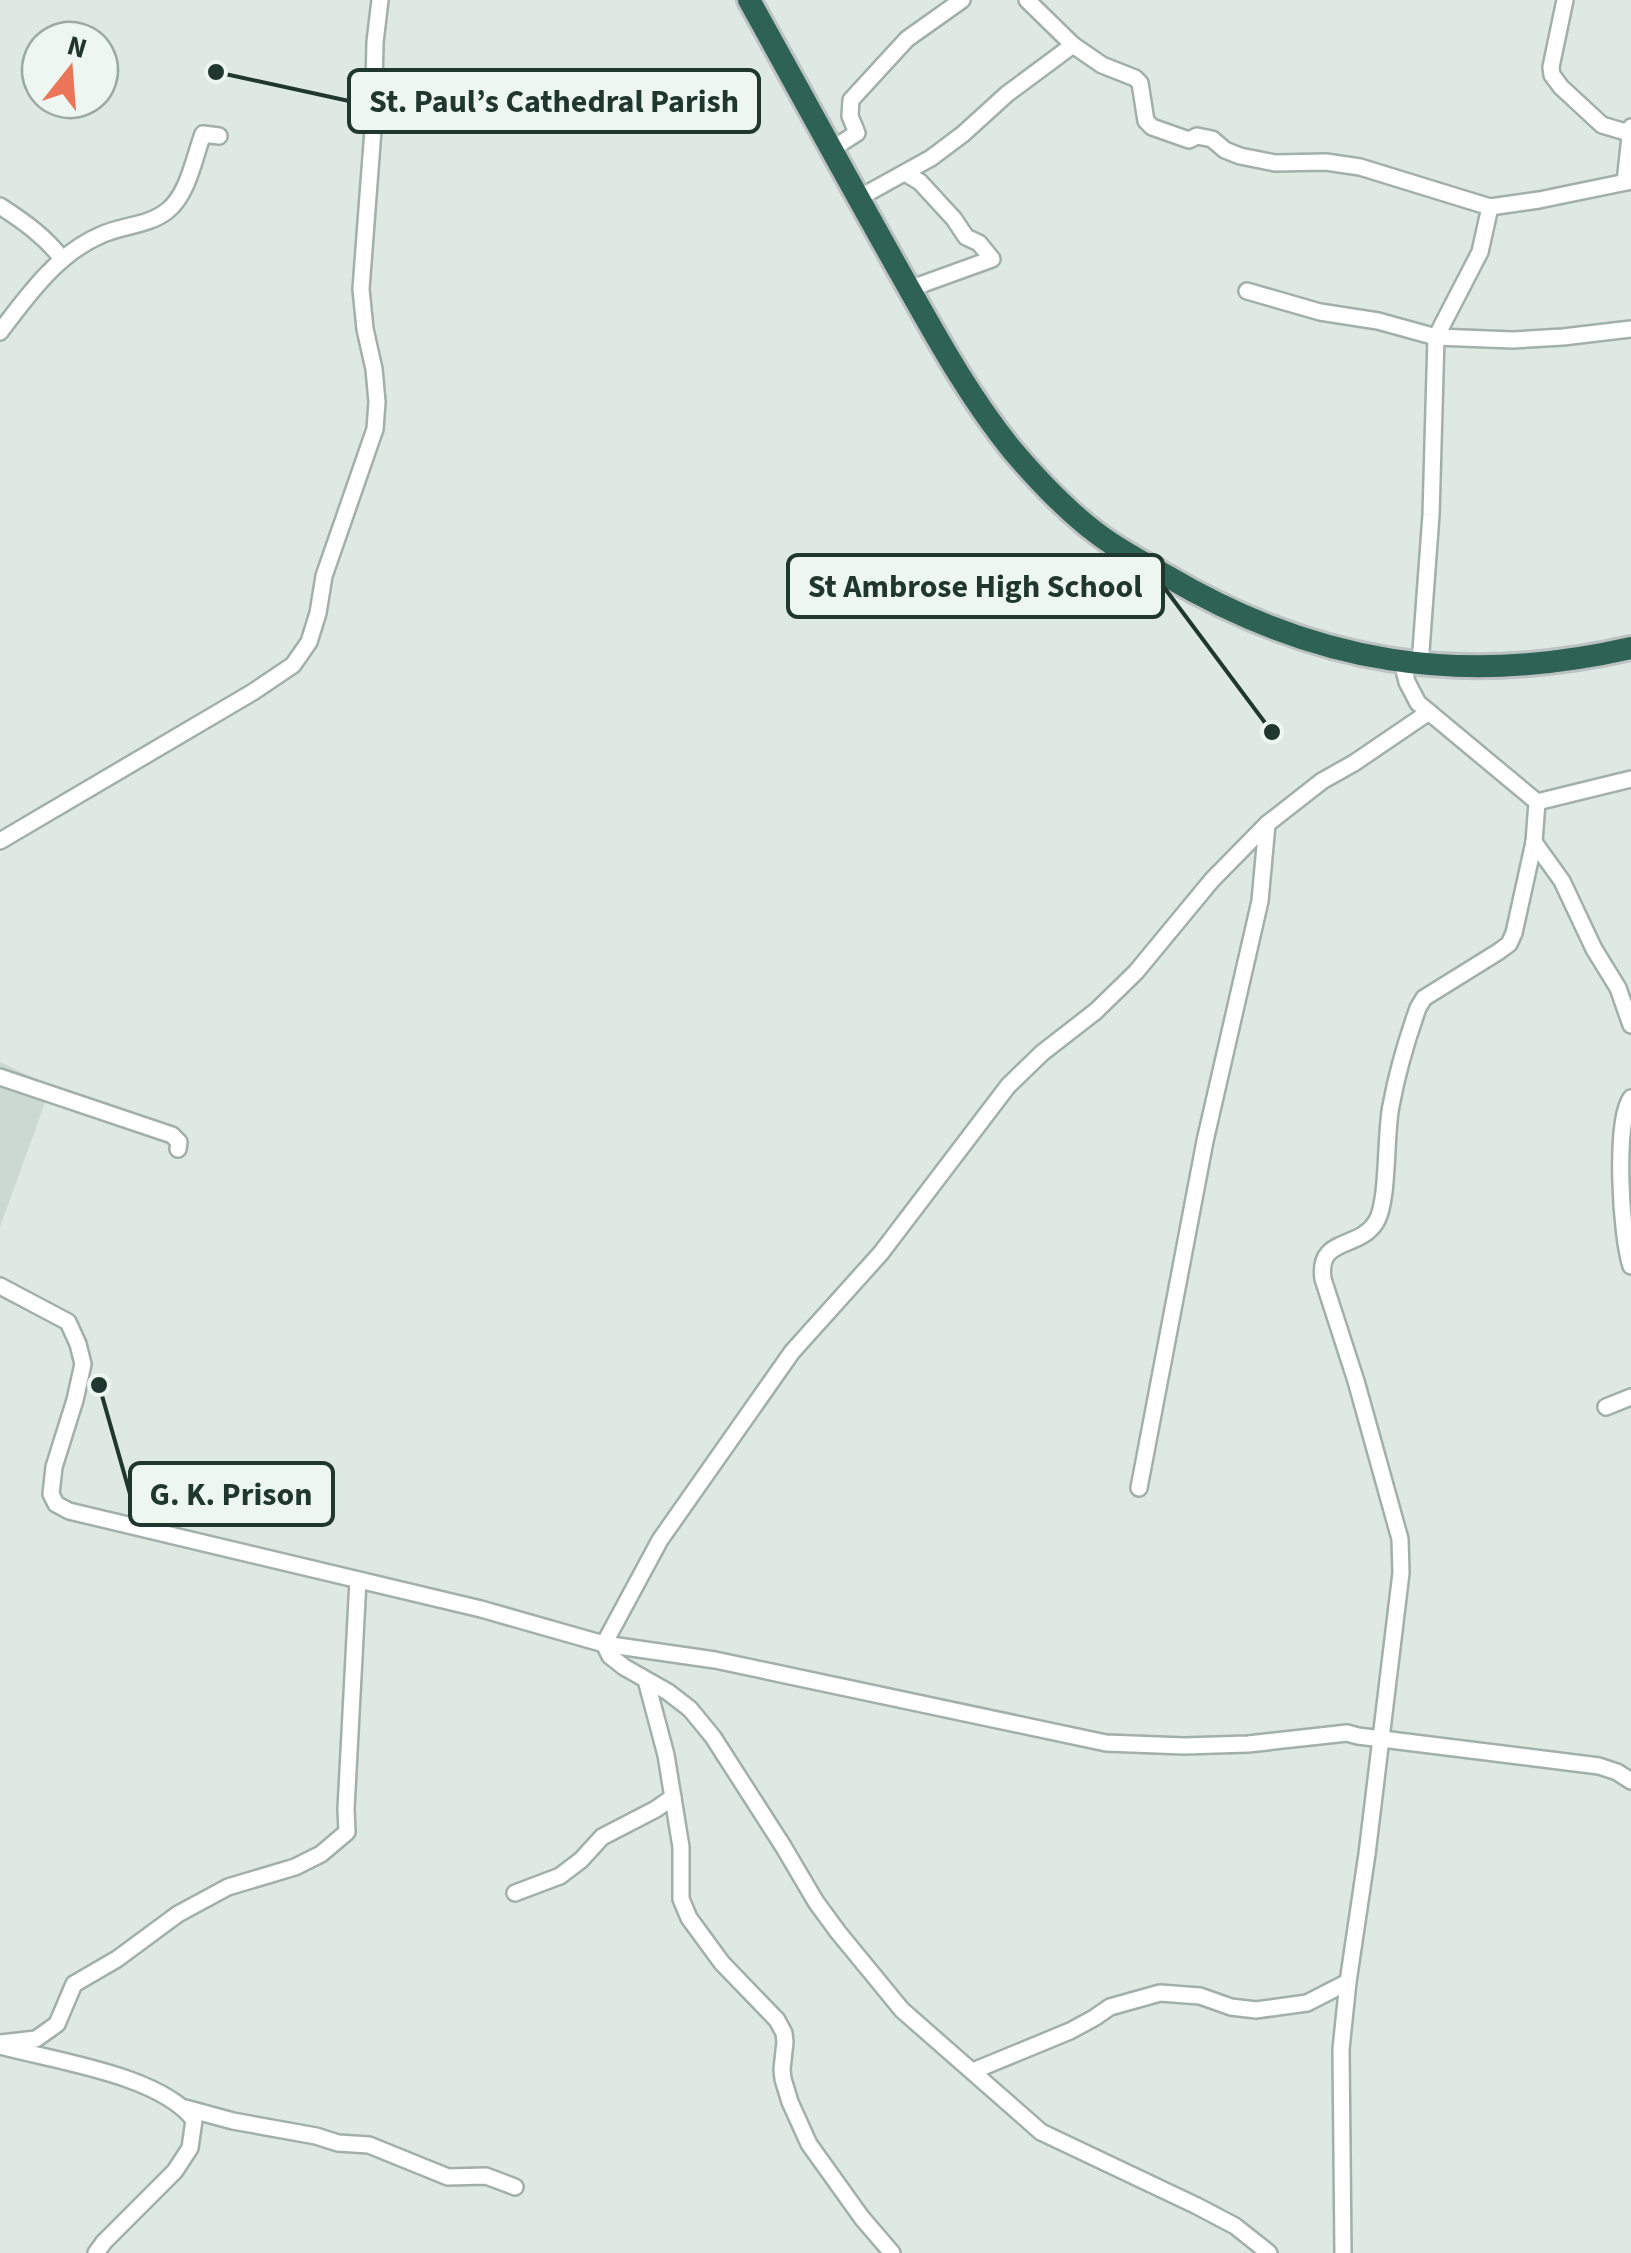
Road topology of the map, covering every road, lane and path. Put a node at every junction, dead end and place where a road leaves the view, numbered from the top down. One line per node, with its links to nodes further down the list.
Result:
1 (380, 0): 27 (street)
2 (749, 0): 9 (highway)
3 (962, 0): 9 (street)
4 (1027, 0): 6 (street)
5 (1565, 0): 7 (street)
6 (1072, 45): 10 (street); 14 (street)
7 (1630, 129): 11 (street)
8 (220, 136): 15 (street)
9 (832, 149): 12 (highway)
10 (905, 173): 12 (street); 16 (street)
11 (1628, 181): 14 (street)
12 (857, 199): 16 (highway)
13 (0, 206): 15 (street)
14 (1490, 207): 20 (street)
15 (62, 259): 19 (street)
16 (909, 289): 22 (highway)
17 (1248, 291): 20 (street)
18 (1631, 329): 20 (street)
19 (0, 332)
20 (1436, 337): 22 (street)
21 (1631, 648): 22 (highway)
22 (1411, 663): 23 (street)
23 (1429, 712): 25 (street); 26 (street)
24 (1631, 779): 25 (street)
25 (1536, 802): 28 (street)
26 (1267, 824): 37 (street); 39 (street)
27 (0, 841)
28 (1534, 842): 29 (street); 41 (street)
29 (1631, 1025)
30 (0, 1077): 32 (street)
31 (1631, 1098): 33 (street)
32 (178, 1149)
33 (1631, 1266)
34 (0, 1286): 38 (street)
35 (1631, 1397): 36 (street)
36 (1606, 1408)
37 (1138, 1488)
38 (358, 1580): 39 (street); 46 (street)
39 (604, 1644): 40 (street); 41 (street)
40 (646, 1680): 43 (street); 47 (street)
41 (1380, 1739): 42 (street); 45 (street)
42 (1631, 1781)
43 (672, 1797): 44 (street); 51 (street)
44 (516, 1893)
45 (1348, 1982): 47 (street); 53 (street)
46 (0, 2044): 48 (street)
47 (973, 2071): 52 (street)
48 (185, 2108): 49 (street); 50 (street)
49 (515, 2187)
50 (96, 2253)
51 (892, 2253)
52 (1269, 2253)
53 (1343, 2253)

